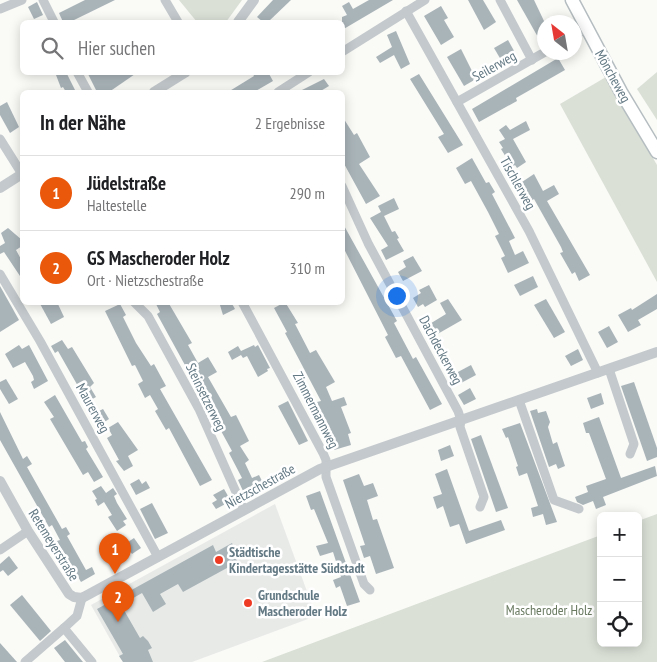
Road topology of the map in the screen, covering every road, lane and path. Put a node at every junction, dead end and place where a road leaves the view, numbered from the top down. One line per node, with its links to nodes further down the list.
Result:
1 (22, 0): 8 (street)
2 (43, 0): 10 (street)
3 (165, 0): 11 (street)
4 (254, 0): 12 (street)
5 (425, 0): 9 (street)
6 (500, 0): 17 (street)
7 (572, 0): 13 (main road, Möncheweg)
8 (0, 9)
9 (406, 11): 15 (street); 24 (street, Tischlerweg)
10 (53, 20)
11 (177, 20)
12 (239, 20)
13 (588, 28): 14 (street); 26 (main road, Möncheweg)
14 (582, 31)
15 (345, 50)
16 (537, 57): 17 (street, Seilerweg)
17 (532, 60): 24 (street, Seilerweg)
18 (79, 75): 21 (street)
19 (181, 75): 22 (street)
20 (305, 75): 23 (street)
21 (87, 90)
22 (157, 90)
23 (285, 90)
24 (457, 102): 36 (street, Tischlerweg)
25 (0, 139): 27 (street)
26 (657, 152)
27 (20, 171)
28 (20, 175): 29 (street)
29 (0, 188)
30 (345, 193): 38 (street, Dachdeckerweg)
31 (0, 274): 47 (street, Maurerweg)
32 (137, 305): 44 (street, Steinsetzerweg)
33 (244, 305): 40 (street, Zimmermannweg)
34 (657, 352): 35 (street, Nietzschestraße)
35 (609, 369): 36 (street, Nietzschestraße); 39 (street)
36 (598, 373): 37 (street, Nietzschestraße)
37 (519, 400): 38 (street, Nietzschestraße); 43 (street)
38 (461, 420): 40 (street, Nietzschestraße); 42 (street)
39 (630, 454)
40 (326, 466): 44 (street, Nietzschestraße); 48 (street, Zimmermannweg)
41 (0, 482): 45 (street, Retemeyerstraße)
42 (480, 507)
43 (579, 509)
44 (244, 510): 47 (street, Nietzschestraße)
45 (28, 531): 46 (street); 49 (street, Retemeyerstraße)
46 (0, 550)
47 (158, 557): 49 (street, Nietzschestraße)
48 (370, 590)
49 (82, 598): 50 (street, Retemeyerstraße)
50 (64, 628): 51 (street, Retemeyerstraße); 52 (street)
51 (24, 662)
52 (92, 662)

